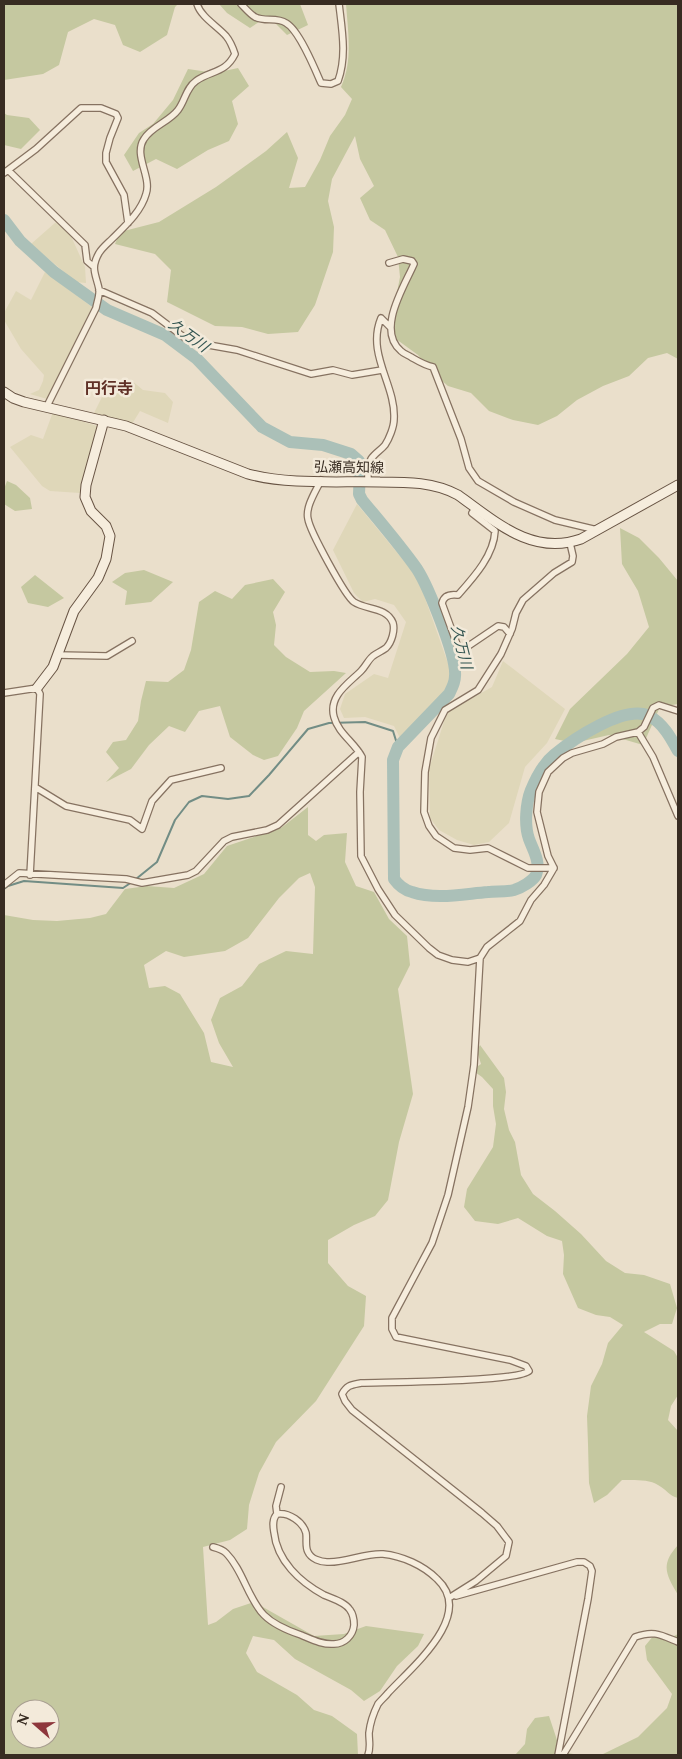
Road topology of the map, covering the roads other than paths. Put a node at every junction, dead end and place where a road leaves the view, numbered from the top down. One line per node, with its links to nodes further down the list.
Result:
1 (197, 4): 5 (street)
2 (241, 4): 3 (street)
3 (339, 4)
4 (6, 172): 5 (street); 7 (street)
5 (128, 223): 7 (street)
6 (389, 263): 9 (street)
7 (94, 267): 8 (street)
8 (99, 290): 10 (street); 12 (street)
9 (390, 327): 10 (street); 18 (street)
10 (382, 370): 15 (street)
11 (5, 395): 12 (main road, 弘瀬高知線)
12 (46, 408): 13 (main road, 弘瀬高知線)
13 (104, 420): 14 (main road, 弘瀬高知線); 22 (main road)
14 (321, 480): 15 (main road, 弘瀬高知線); 27 (street)
15 (367, 481): 17 (main road, 弘瀬高知線)
16 (678, 485): 18 (main road, 弘瀬高知線)
17 (476, 508): 19 (main road, 弘瀬高知線); 20 (street)
18 (597, 530): 19 (main road, 弘瀬高知線)
19 (570, 542): 20 (street)
20 (510, 634): 31 (street)
21 (132, 641): 22 (street)
22 (58, 655): 23 (main road)
23 (37, 688): 24 (street); 29 (street)
24 (4, 693)
25 (678, 711): 26 (street)
26 (638, 732): 30 (street); 31 (street)
27 (359, 752): 32 (street); 34 (street)
28 (221, 768): 29 (street)
29 (35, 787): 32 (street)
30 (678, 816)
31 (554, 868): 34 (street)
32 (30, 874): 33 (street)
33 (4, 885)
34 (480, 958): 38 (street)
35 (281, 1487): 36 (street)
36 (277, 1514): 37 (street); 38 (street)
37 (213, 1547)
38 (449, 1598): 40 (street); 41 (street)
39 (678, 1642): 42 (street)
40 (368, 1755)
41 (558, 1755)
42 (563, 1755)

